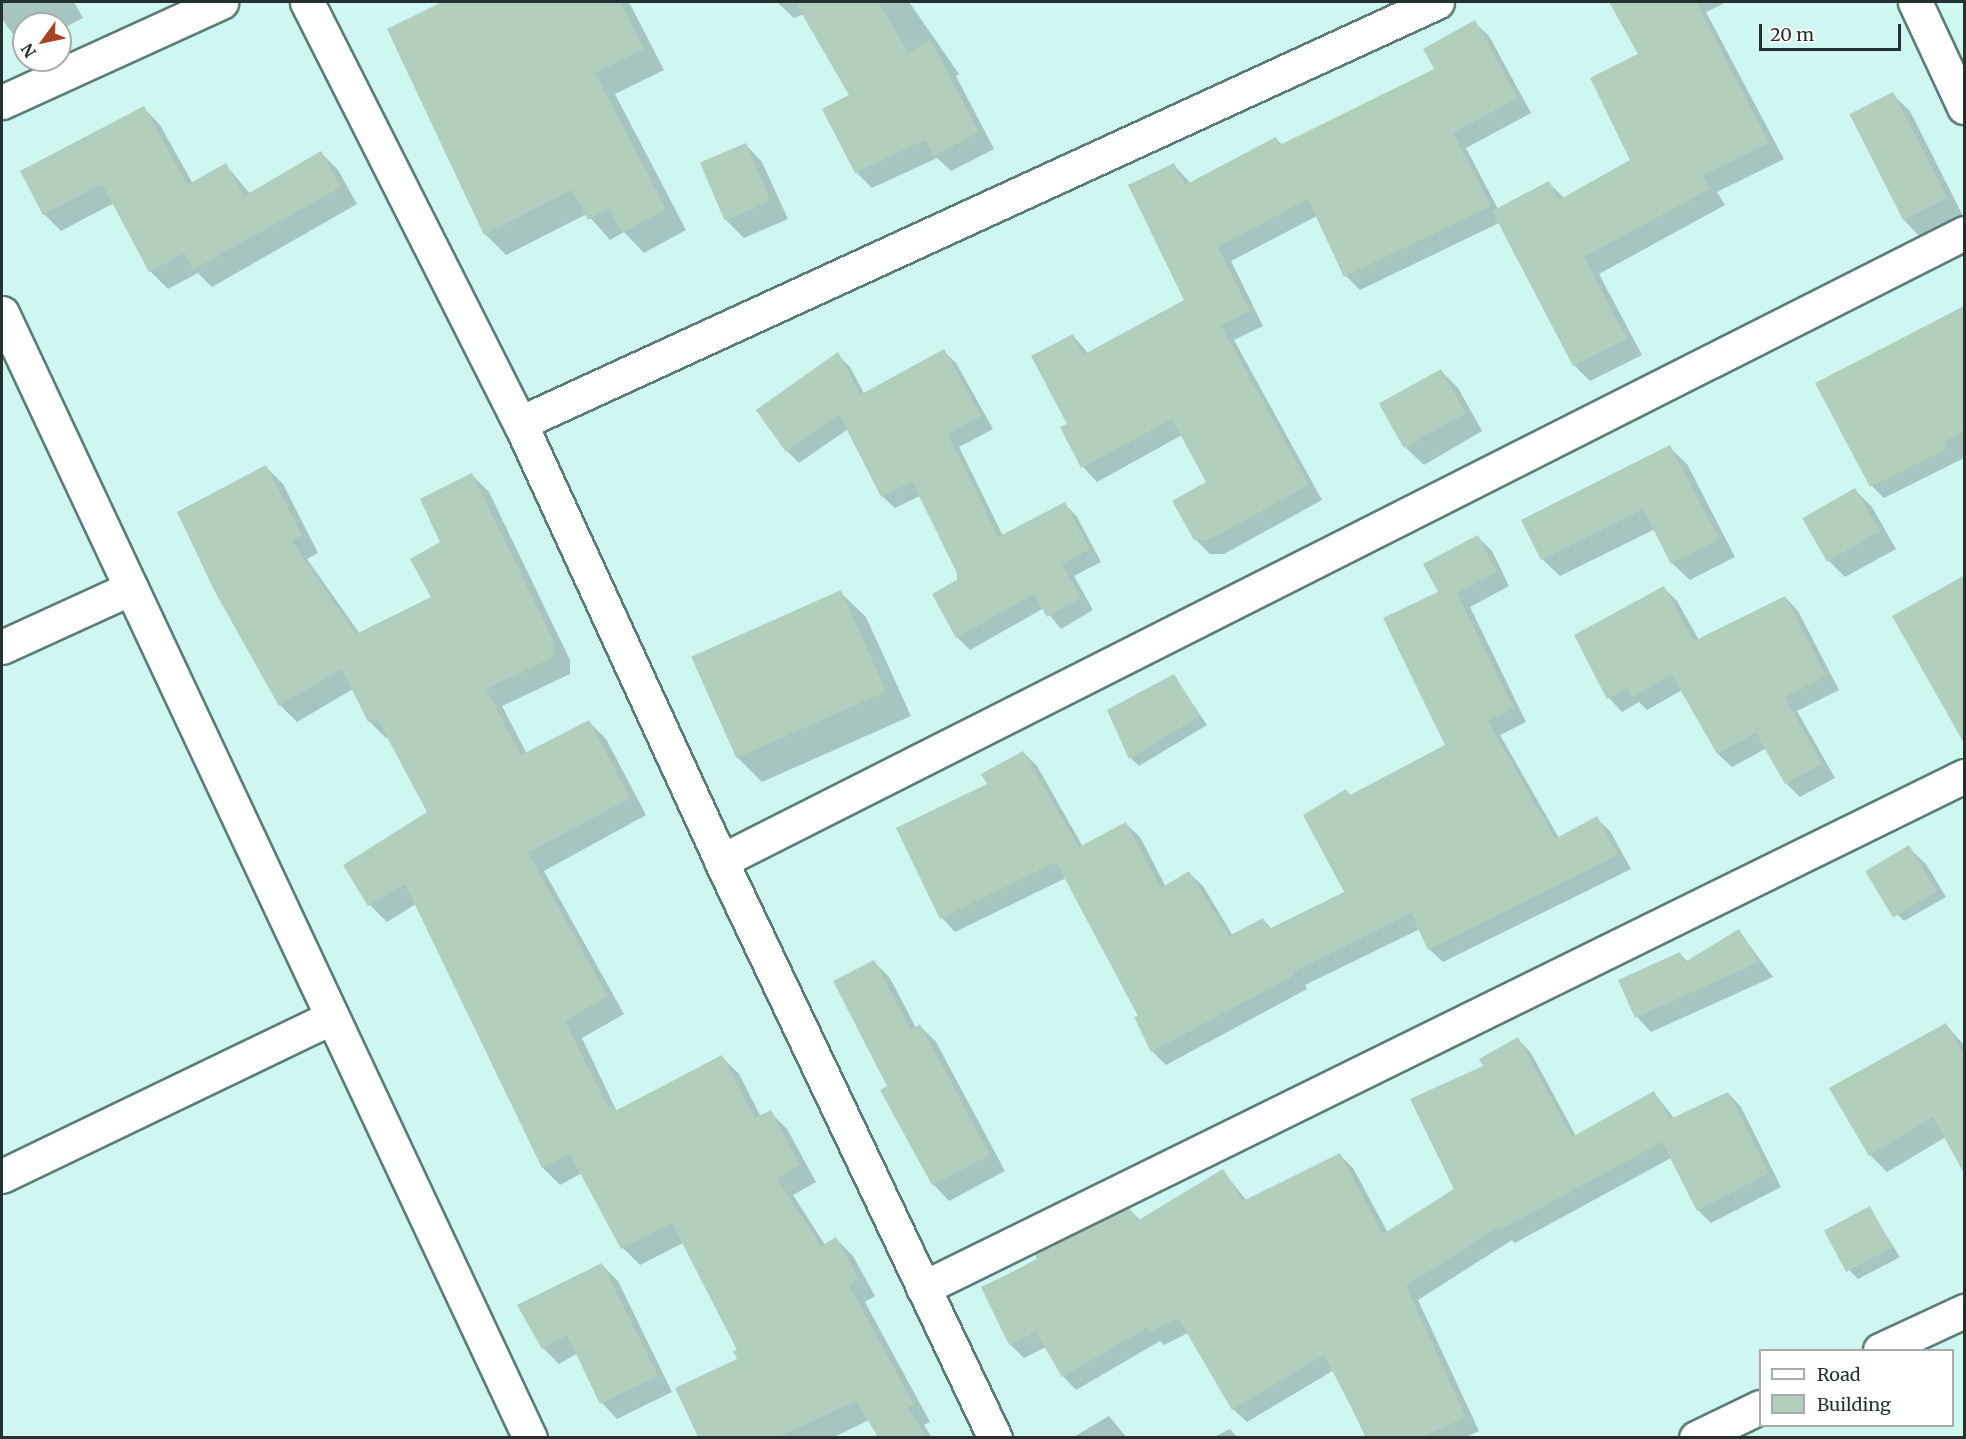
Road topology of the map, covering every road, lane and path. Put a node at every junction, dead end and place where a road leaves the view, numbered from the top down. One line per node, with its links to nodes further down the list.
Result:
1 (221, 2): 5 (street)
2 (307, 2): 9 (street)
3 (1437, 2): 9 (street)
4 (1915, 2): 6 (street)
5 (2, 102)
6 (1965, 107)
7 (1965, 233): 13 (street)
8 (2, 314): 10 (street)
9 (520, 423): 13 (street)
10 (131, 588): 11 (street); 14 (street)
11 (2, 647)
12 (1965, 776): 16 (street)
13 (721, 861): 16 (street)
14 (332, 1017): 15 (street); 20 (street)
15 (2, 1176)
16 (923, 1288): 21 (street)
17 (1965, 1311): 18 (street)
18 (1882, 1349)
19 (1759, 1408): 22 (street)
20 (519, 1434)
21 (995, 1437)
22 (1696, 1437)

